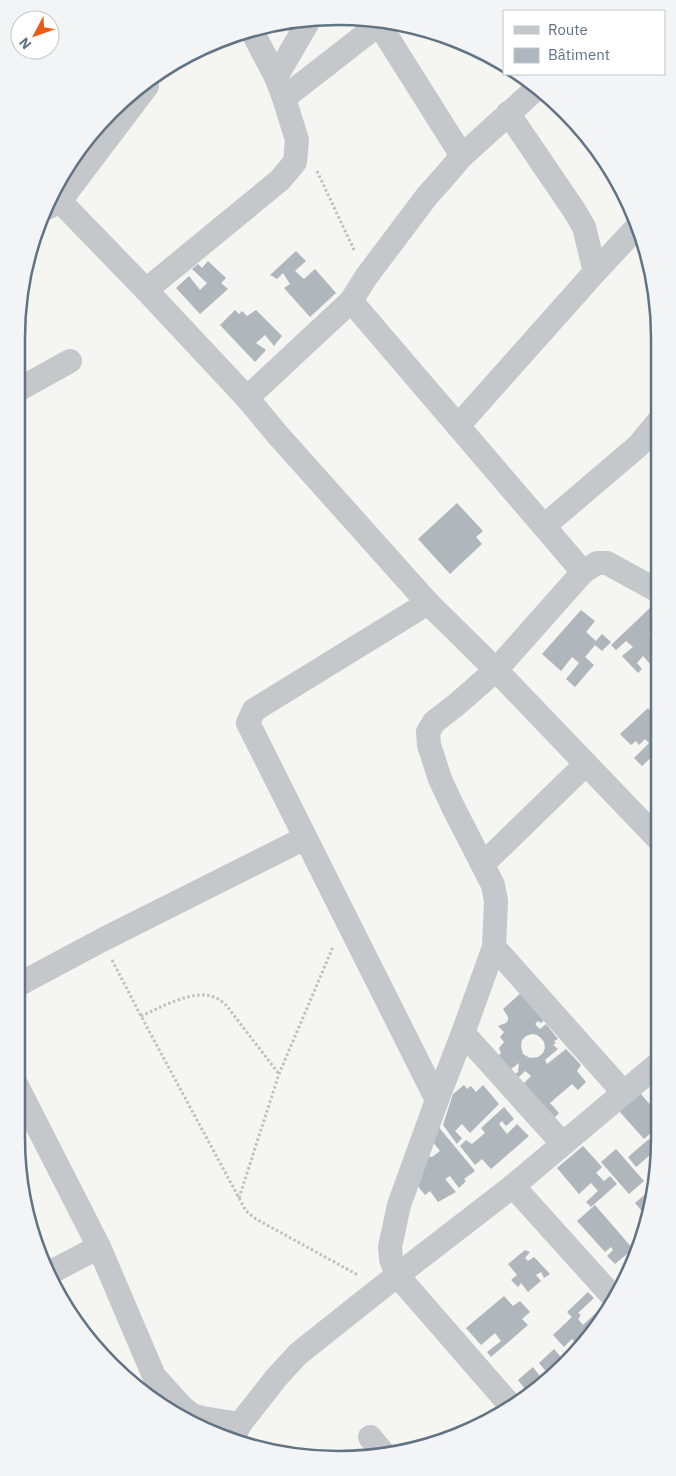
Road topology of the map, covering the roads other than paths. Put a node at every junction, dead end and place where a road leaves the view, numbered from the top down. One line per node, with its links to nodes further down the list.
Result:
1 (306, 27): 5 (street)
2 (373, 27): 5 (street)
3 (381, 28): 9 (street)
4 (256, 36): 5 (street)
5 (280, 88): 14 (street)
6 (531, 92): 8 (street)
7 (136, 99): 10 (street)
8 (508, 113): 9 (street); 13 (street)
9 (462, 156): 15 (street)
10 (61, 192)
11 (55, 204): 14 (street)
12 (632, 232): 13 (street)
13 (595, 272): 19 (street)
14 (146, 290): 18 (street)
15 (351, 301): 18 (street); 19 (street)
16 (70, 361): 17 (street)
17 (25, 386)
18 (247, 398): 24 (street)
19 (458, 426): 21 (street)
20 (651, 430): 21 (street)
21 (544, 526): 22 (street)
22 (584, 572): 23 (street); 25 (street)
23 (651, 587)
24 (428, 603): 25 (street); 28 (street)
25 (496, 670): 26 (street); 29 (street)
26 (586, 764): 27 (street); 29 (street)
27 (651, 832)
28 (305, 838): 31 (street); 35 (street)
29 (483, 864): 30 (street)
30 (494, 947): 32 (street); 34 (street)
31 (25, 981)
32 (463, 1033): 35 (street); 37 (street)
33 (651, 1071): 34 (street)
34 (624, 1093): 37 (street)
35 (437, 1100): 41 (street)
36 (25, 1102): 39 (street)
37 (563, 1144): 38 (street)
38 (513, 1186): 41 (street); 42 (street)
39 (98, 1247): 40 (street); 43 (street)
40 (54, 1270)
41 (389, 1281): 44 (street); 47 (street)
42 (611, 1291)
43 (146, 1380): 45 (street)
44 (506, 1401)
45 (191, 1414)
46 (193, 1415): 47 (street)
47 (236, 1431)

